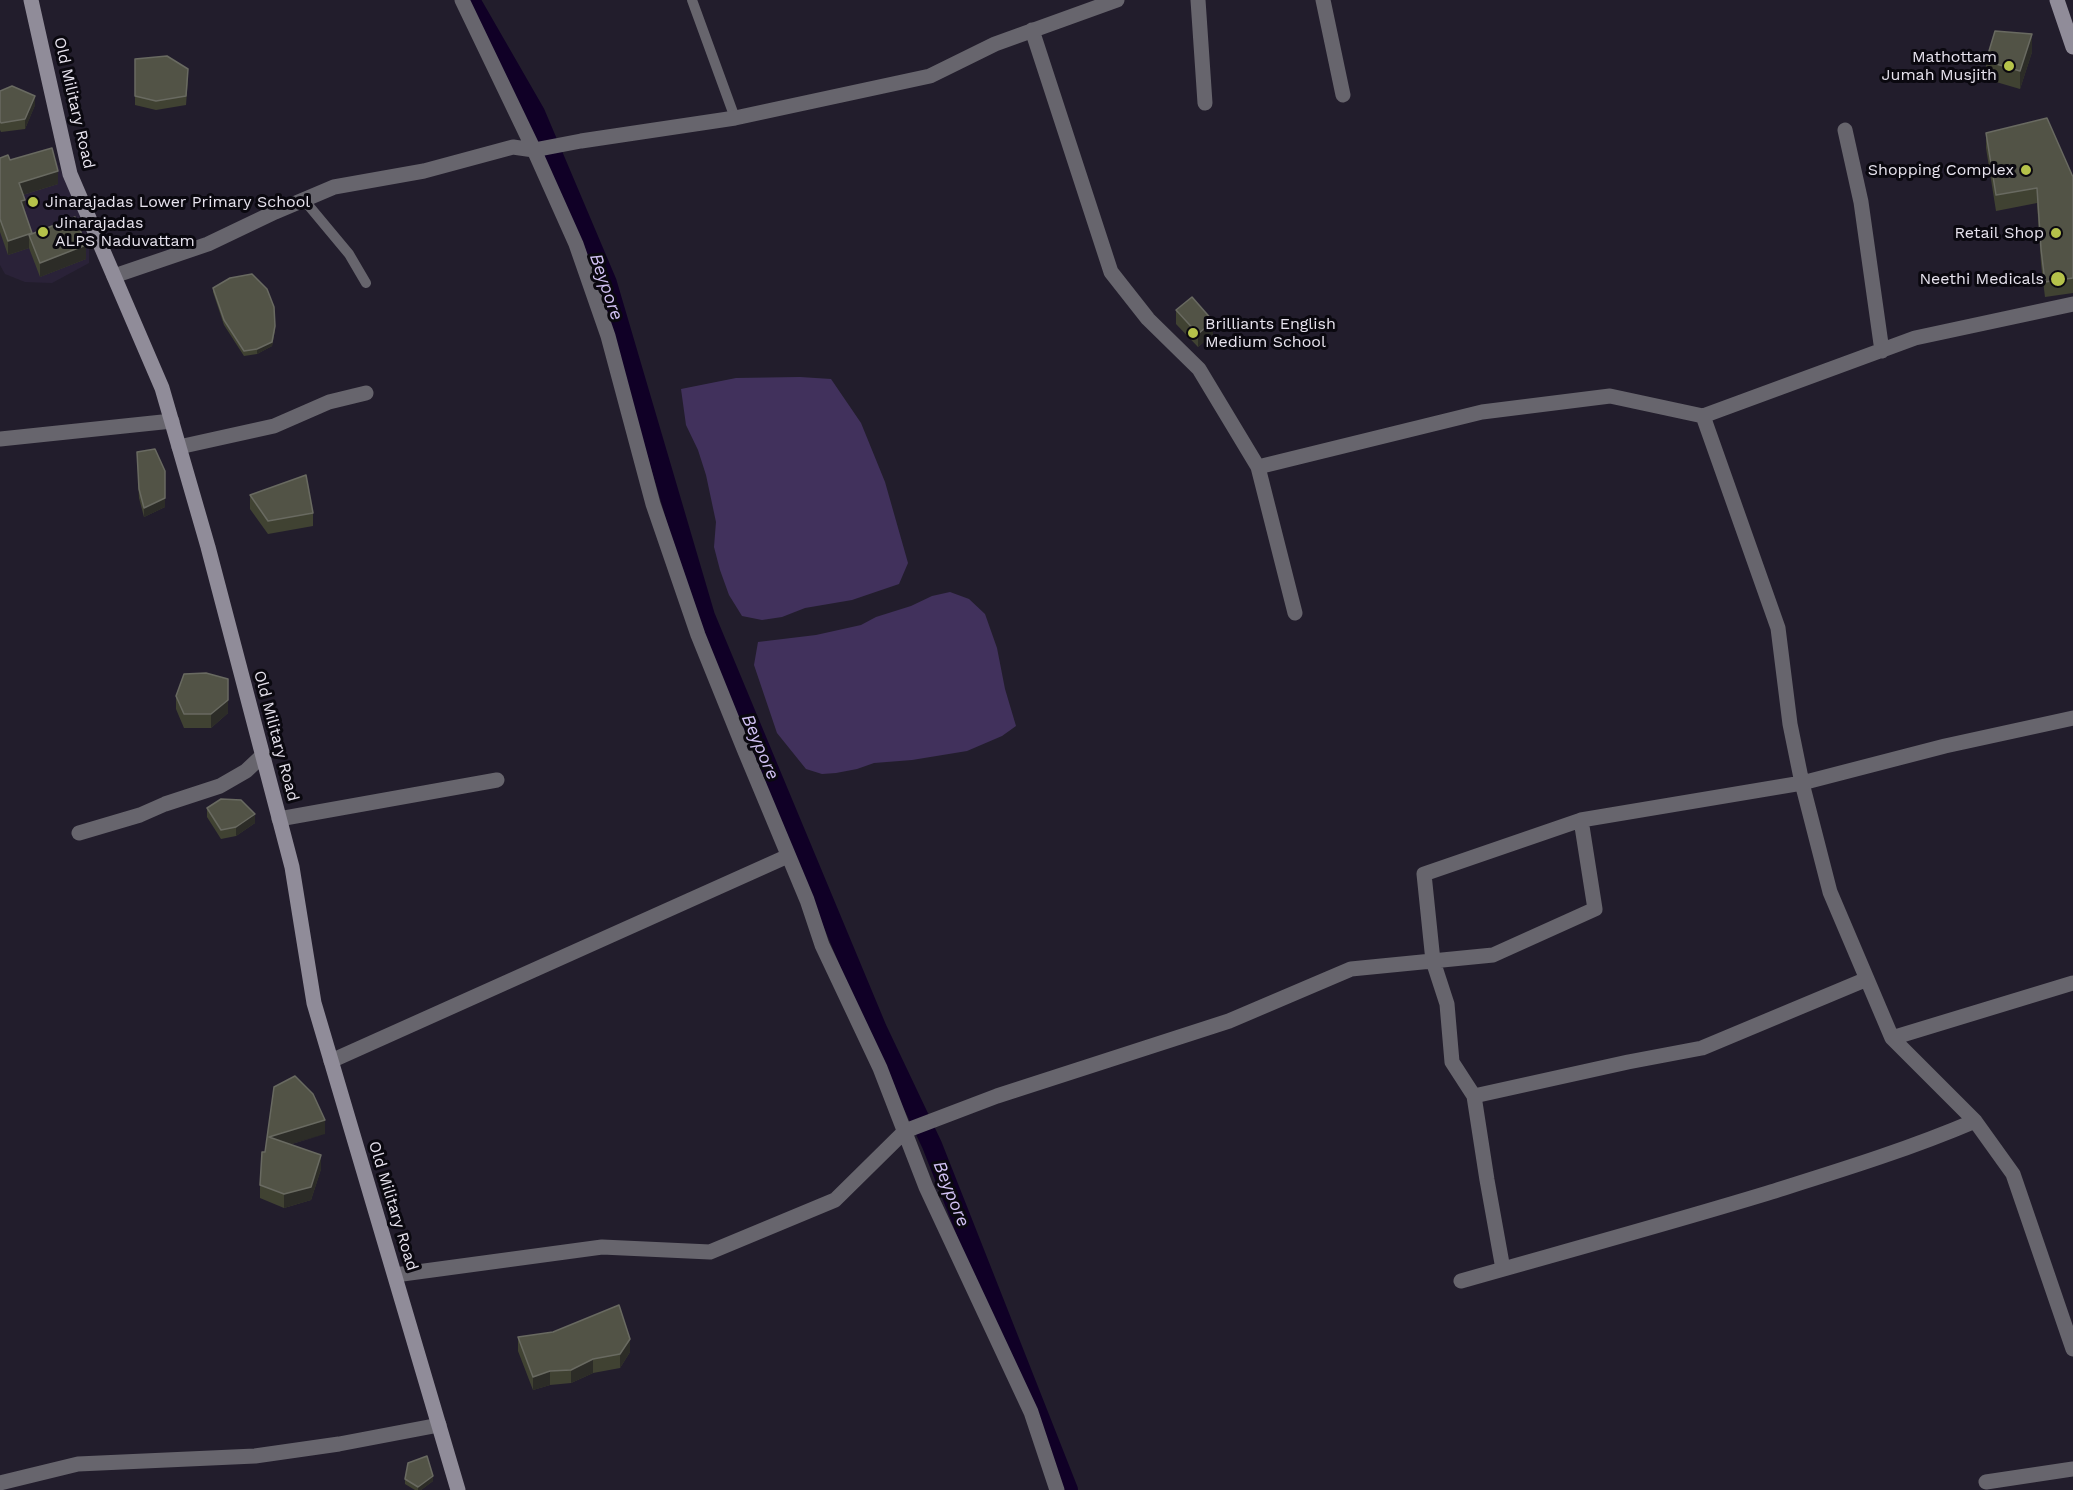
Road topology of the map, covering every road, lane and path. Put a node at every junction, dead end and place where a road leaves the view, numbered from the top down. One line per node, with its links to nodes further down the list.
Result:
1 (31, 0): 16 (main road, Old Military Road)
2 (462, 0): 14 (street)
3 (692, 0): 12 (lane)
4 (1117, 0): 8 (street)
5 (1198, 0): 11 (street)
6 (1323, 0): 10 (street)
7 (2057, 0): 9 (main road)
8 (1032, 30): 12 (street); 25 (street)
9 (2073, 47)
10 (1343, 95)
11 (1205, 104)
12 (735, 118): 14 (street)
13 (1845, 130): 19 (street)
14 (534, 150): 15 (street); 34 (street)
15 (304, 200): 16 (street); 17 (lane)
16 (114, 276): 22 (main road, Old Military Road)
17 (366, 283)
18 (2073, 304): 19 (street)
19 (1882, 351): 21 (street)
20 (366, 393): 24 (street)
21 (1703, 416): 25 (street); 30 (street)
22 (172, 421): 23 (street); 24 (main road, Old Military Road)
23 (0, 439)
24 (179, 447): 28 (main road, Old Military Road)
25 (1258, 467): 26 (street)
26 (1295, 613)
27 (2073, 718): 30 (street)
28 (263, 755): 31 (main road, Old Military Road); 33 (street)
29 (497, 780): 31 (street)
30 (1802, 783): 32 (street); 36 (street)
31 (279, 819): 39 (main road, Old Military Road)
32 (1581, 820): 35 (street); 35 (street)
33 (79, 833)
34 (788, 856): 39 (street); 42 (street)
35 (1433, 961): 40 (street); 42 (street)
36 (1867, 979): 38 (street); 40 (street)
37 (2073, 984): 38 (street)
38 (1892, 1038): 41 (street)
39 (332, 1061): 44 (main road, Old Military Road)
40 (1474, 1096): 43 (street)
41 (1975, 1121): 43 (street); 46 (street)
42 (906, 1131): 44 (street); 52 (street)
43 (1503, 1269): 45 (street)
44 (395, 1275): 47 (main road, Old Military Road)
45 (1461, 1281)
46 (2073, 1349)
47 (439, 1425): 50 (street); 51 (main road, Old Military Road)
48 (2073, 1469): 49 (street)
49 (1986, 1482)
50 (0, 1483)
51 (458, 1490)
52 (1057, 1490)

